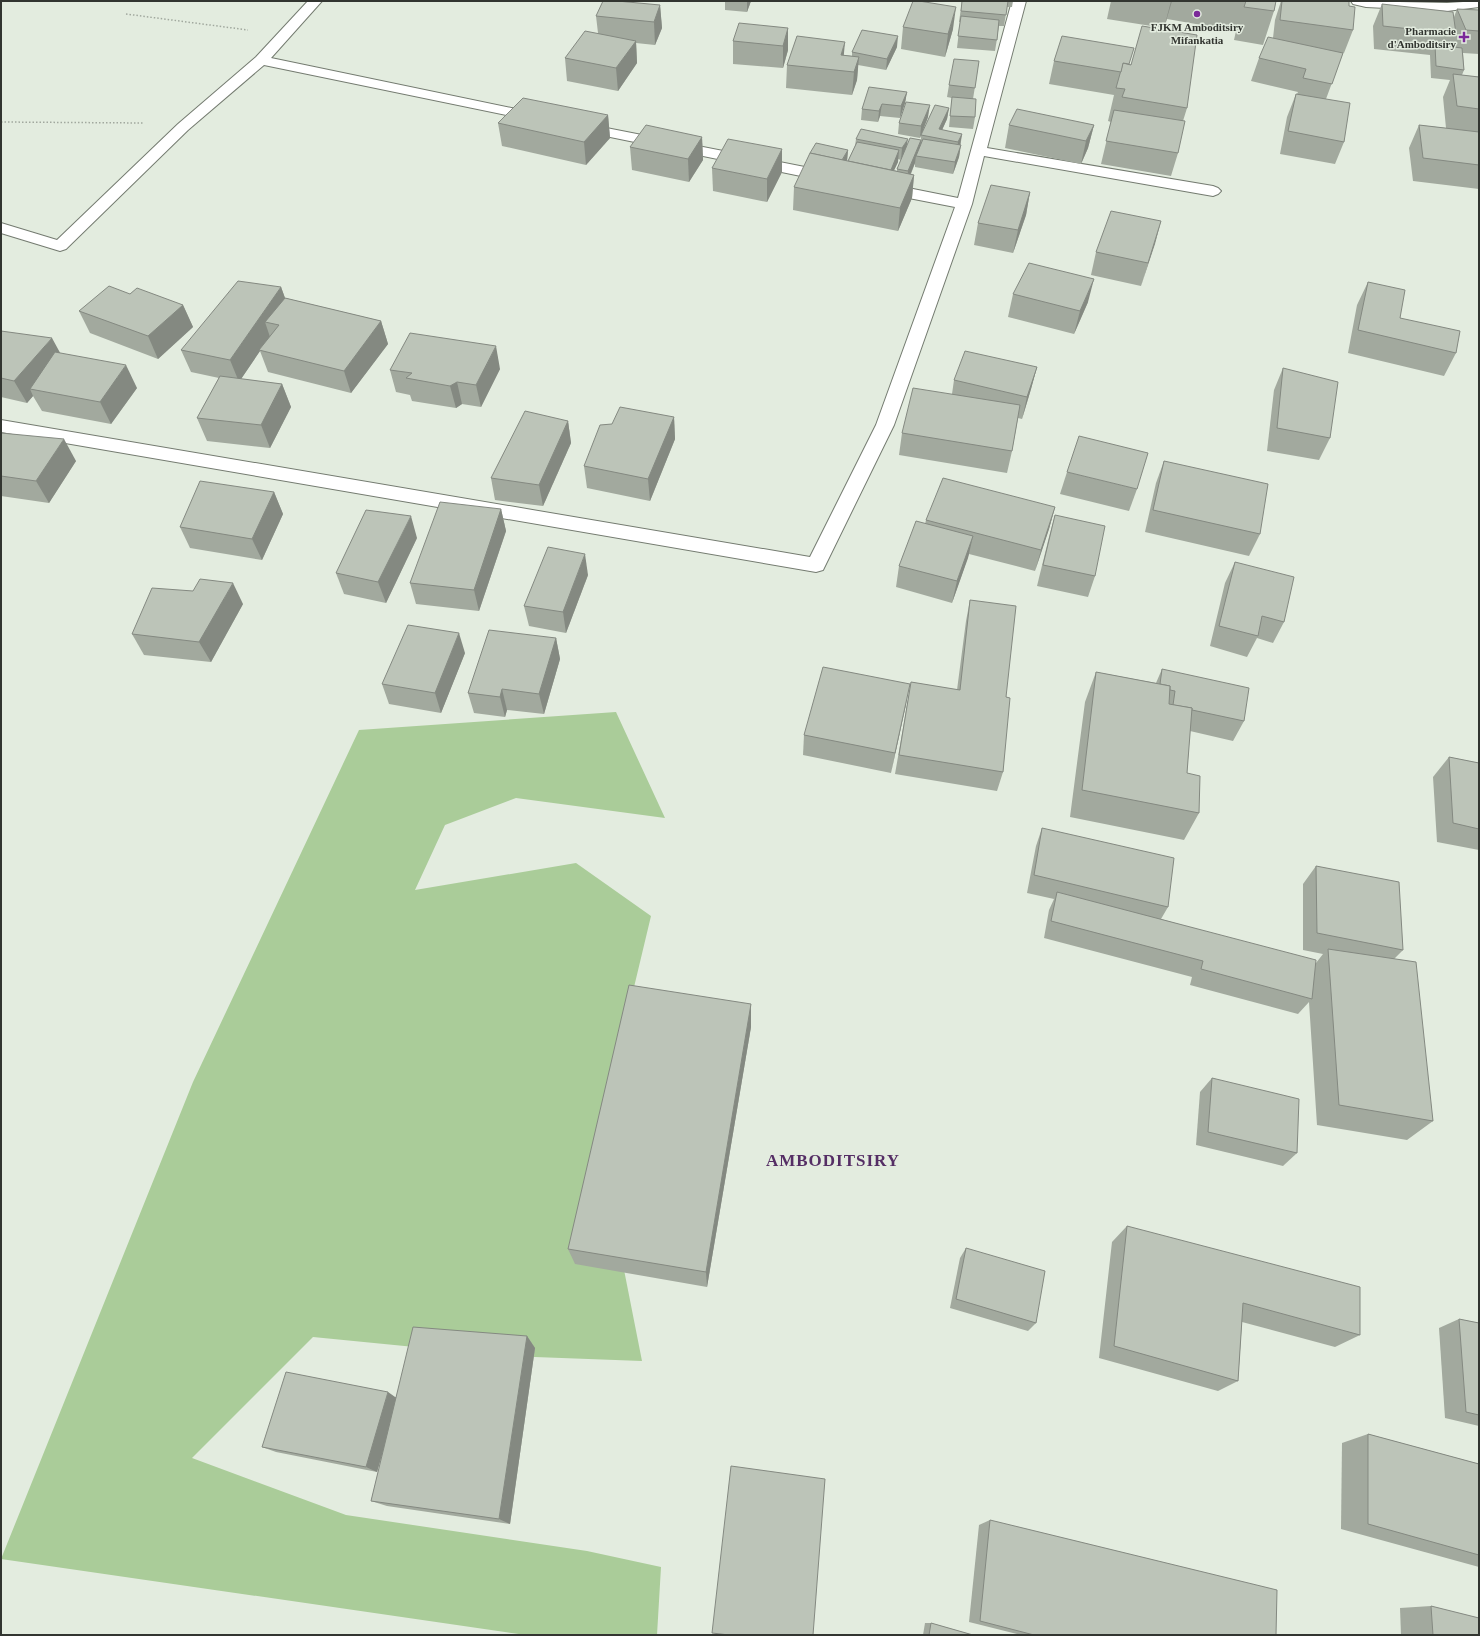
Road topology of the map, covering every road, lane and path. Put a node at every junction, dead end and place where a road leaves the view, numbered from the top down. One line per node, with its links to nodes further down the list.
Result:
1 (315, 1): 6 (street)
2 (1019, 1): 10 (street)
3 (1358, 1): 4 (street)
4 (1479, 3)
5 (126, 14): 6 (path)
6 (284, 36): 7 (street)
7 (261, 60): 9 (street); 11 (street)
8 (1, 122): 9 (path)
9 (183, 126): 15 (street)
10 (979, 151): 13 (street); 14 (street)
11 (847, 181)
12 (870, 185): 14 (street)
13 (1213, 191)
14 (964, 204): 16 (street)
15 (1, 228)
16 (1, 426)

